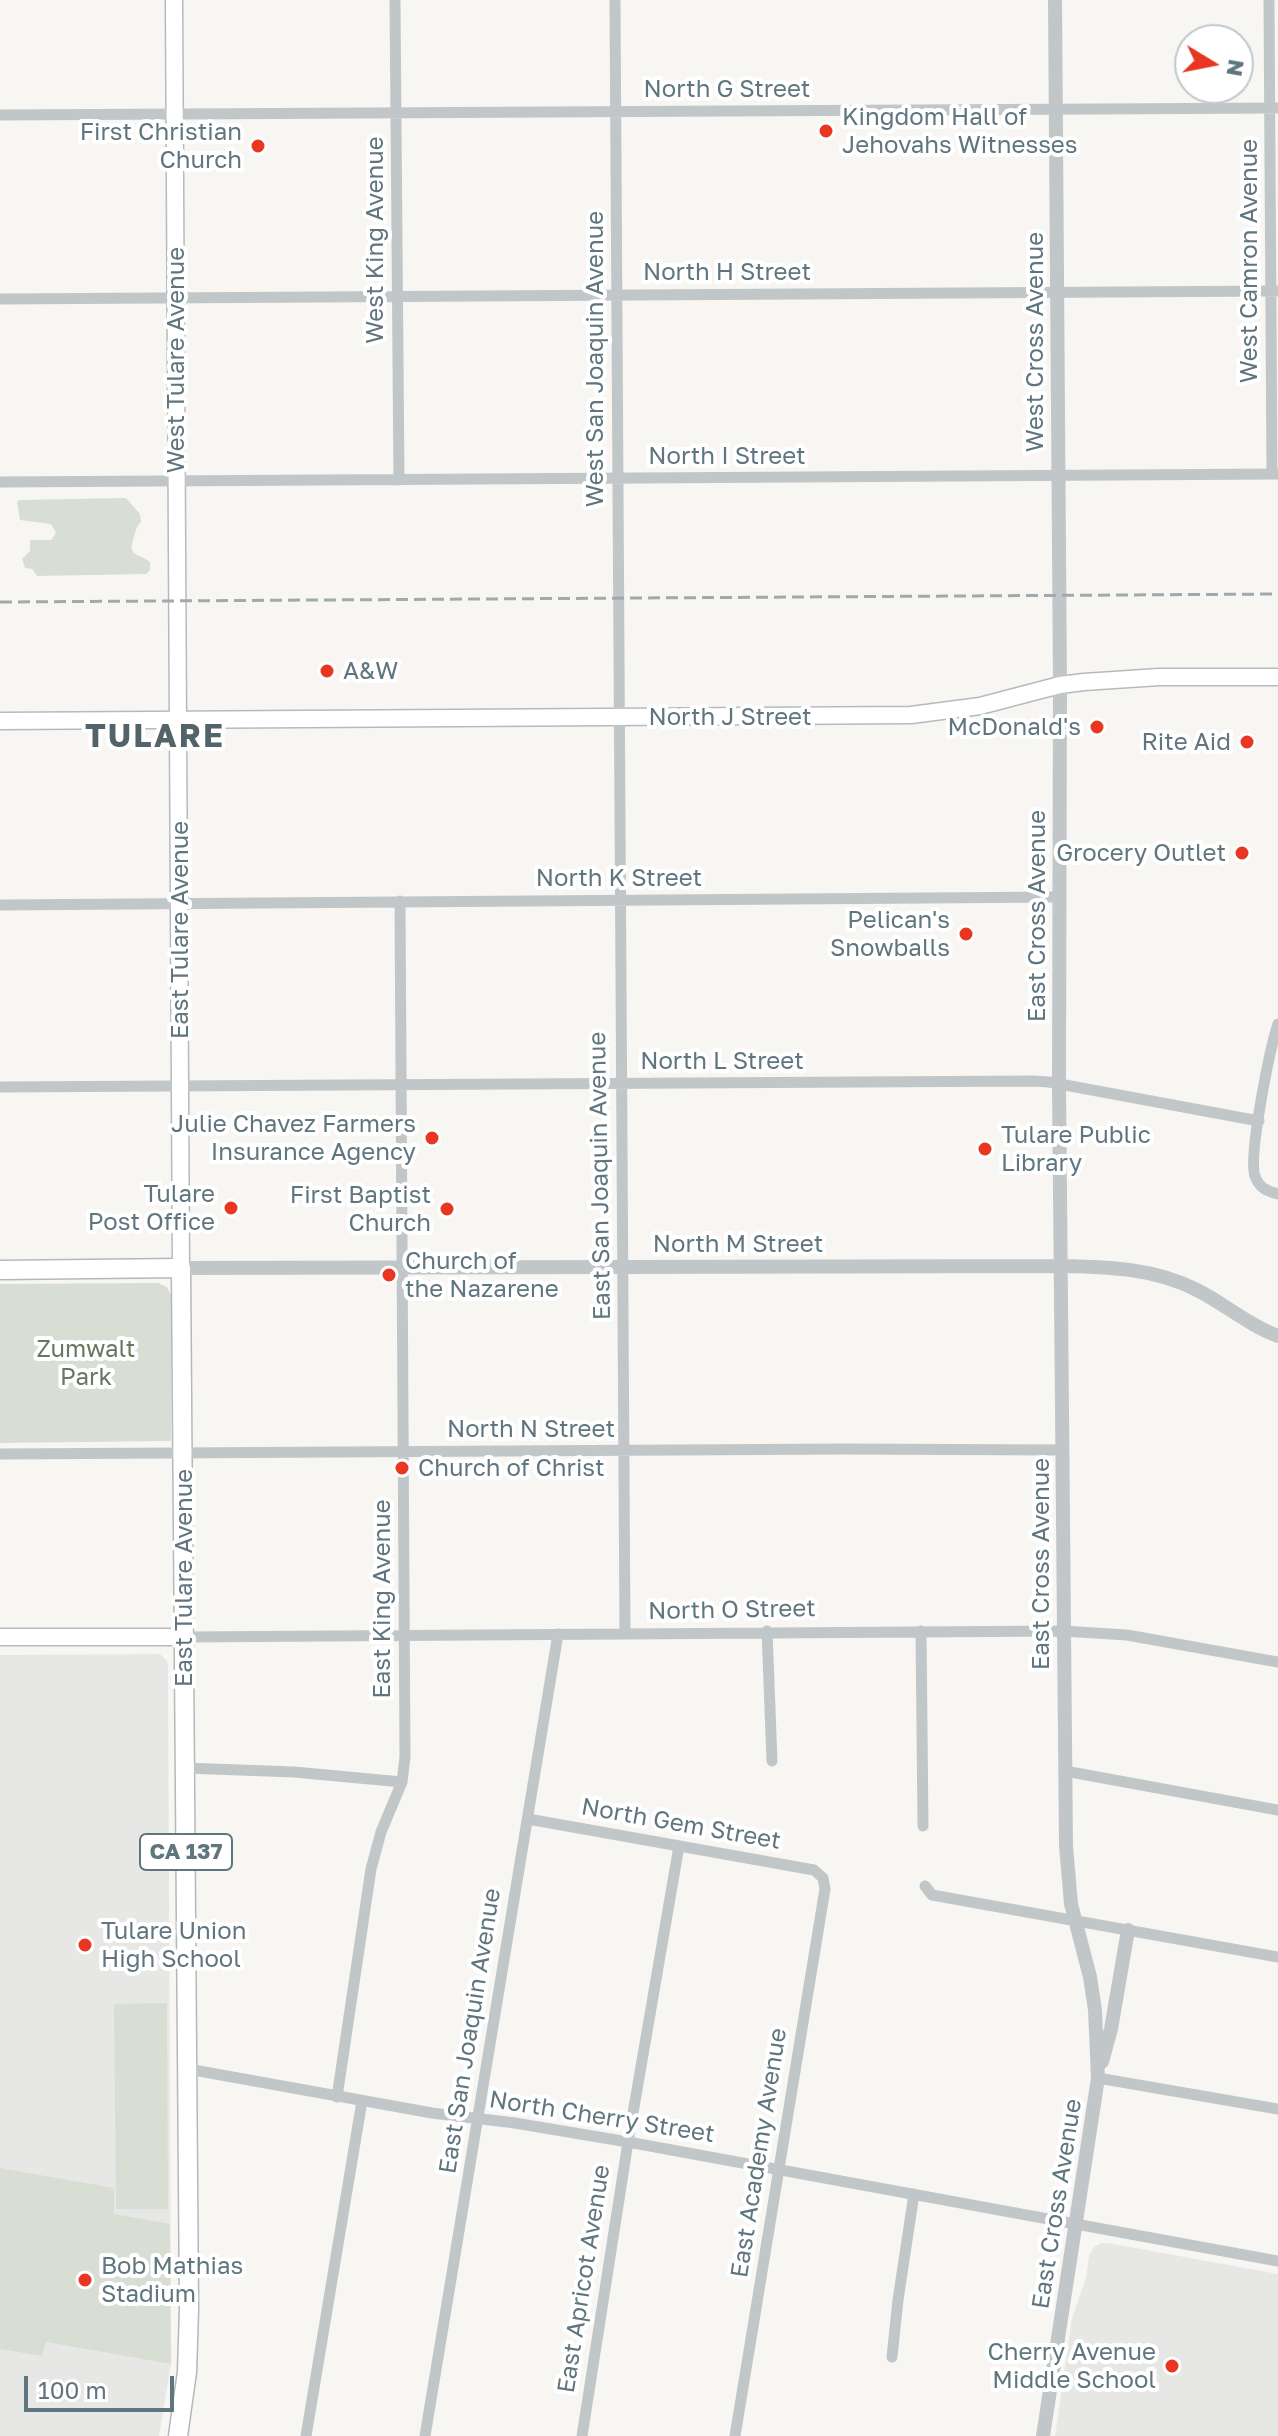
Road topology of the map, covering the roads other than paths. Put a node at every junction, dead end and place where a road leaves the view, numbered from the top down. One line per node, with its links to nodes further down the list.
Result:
1 (174, 0): 10 (main road, West Tulare Avenue)
2 (395, 0): 9 (street, West King Avenue)
3 (615, 0): 8 (street, West San Joaquin Avenue)
4 (1055, 0): 7 (street, West Cross Avenue)
5 (1269, 0): 6 (street, West Camron Avenue)
6 (1274, 108): 7 (street, North G Street); 12 (street, West Camron Avenue)
7 (1056, 109): 8 (street, North G Street); 13 (street, West Cross Avenue)
8 (616, 112): 9 (street, North G Street); 14 (street, West San Joaquin Avenue)
9 (396, 113): 10 (street, North G Street); 15 (street, West King Avenue)
10 (176, 114): 11 (street, North G Street); 16 (main road, West Tulare Avenue)
11 (0, 115)
12 (1274, 291): 13 (street, North H Street); 18 (street, West Camron Avenue)
13 (1057, 292): 14 (street, North H Street); 19 (street, West Cross Avenue)
14 (617, 295): 15 (street, North H Street); 20 (street, West San Joaquin Avenue)
15 (397, 296): 16 (street, North H Street); 21 (street, West King Avenue)
16 (177, 298): 17 (street, North H Street); 23 (main road, West Tulare Avenue)
17 (0, 299)
18 (1275, 474): 19 (street, North I Street)
19 (1057, 475): 20 (street, North I Street); 25 (street, West Cross Avenue)
20 (617, 479): 21 (street, North I Street); 26 (street, West San Joaquin Avenue)
21 (399, 480): 23 (street, North I Street)
22 (0, 482): 23 (street, North I Street)
23 (176, 482): 27 (main road, West Tulare Avenue)
24 (1278, 677): 25 (main road, North J Street)
25 (1060, 685): 26 (main road, North J Street); 29 (street, East Cross Avenue)
26 (619, 717): 27 (main road, North J Street); 30 (street, East San Joaquin Avenue)
27 (179, 720): 28 (main road, North J Street); 33 (main road, East Tulare Avenue)
28 (0, 721)
29 (1058, 897): 30 (street, North K Street); 37 (street, East Cross Avenue)
30 (619, 900): 31 (street, North K Street); 36 (street, East San Joaquin Avenue)
31 (400, 901): 33 (street, North K Street); 38 (street, East King Avenue)
32 (0, 905): 33 (street, North K Street)
33 (179, 905): 40 (main road, East Tulare Avenue)
34 (1278, 1024): 35 (street)
35 (1274, 1052): 41 (street)
36 (621, 1083): 37 (street, North L Street); 38 (street, North L Street); 43 (street, East San Joaquin Avenue)
37 (1059, 1084): 41 (street, North L Street); 44 (street, East Cross Avenue)
38 (401, 1085): 40 (street, North L Street); 46 (street, East King Avenue)
39 (0, 1087): 40 (street, North L Street)
40 (181, 1087): 45 (main road, East Tulare Avenue)
41 (1259, 1121): 42 (street)
42 (1278, 1194)
43 (623, 1266): 44 (street, North M Street); 46 (street, North M Street); 51 (street, East San Joaquin Avenue)
44 (1062, 1266): 48 (street, North M Street); 49 (street, East Cross Avenue)
45 (181, 1268): 46 (street, North M Street); 47 (main road); 53 (main road, East Tulare Avenue / CA 137)
46 (402, 1268): 50 (street, East King Avenue)
47 (0, 1270)
48 (1278, 1336)
49 (1062, 1450): 51 (street, North N Street); 56 (street, East Cross Avenue)
50 (403, 1451): 51 (street, North N Street); 53 (street, North N Street); 59 (street, East King Avenue)
51 (622, 1451): 58 (street, East San Joaquin Avenue)
52 (0, 1454): 53 (street, North N Street)
53 (184, 1454): 61 (main road, East Tulare Avenue / CA 137)
54 (767, 1631): 55 (street, North O Street); 58 (street, North O Street); 63 (street)
55 (921, 1631): 56 (street, North O Street); 69 (street)
56 (1063, 1631): 62 (street, North O Street); 65 (street, East Cross Avenue)
57 (558, 1634): 58 (street, North O Street); 59 (street, North O Street); 68 (street, East San Joaquin Avenue)
58 (625, 1634)
59 (405, 1635): 61 (street, North O Street); 66 (street, East King Avenue)
60 (0, 1637): 61 (main road)
61 (184, 1637): 64 (main road, East Tulare Avenue / CA 137)
62 (1278, 1662)
63 (772, 1761)
64 (185, 1768): 66 (street); 76 (main road, East Tulare Avenue / CA 137)
65 (1065, 1771): 67 (street); 73 (street, East Cross Avenue)
66 (402, 1782): 78 (street, East King Avenue)
67 (1278, 1810)
68 (528, 1819): 70 (street, North Gem Street); 81 (street, East San Joaquin Avenue)
69 (923, 1826)
70 (679, 1846): 71 (street, North Gem Street); 82 (street, East Apricot Avenue)
71 (823, 1878): 83 (street, East Academy Avenue)
72 (925, 1886): 73 (street)
73 (1075, 1919): 74 (street); 77 (street, East Cross Avenue)
74 (1128, 1930): 75 (street); 77 (street)
75 (1278, 1957)
76 (188, 2069): 78 (street, North Cherry Street); 88 (main road, East Tulare Avenue / CA 137)
77 (1098, 2078): 80 (street); 85 (street, East Cross Avenue)
78 (337, 2097): 79 (street, North Cherry Street)
79 (362, 2101): 81 (street, North Cherry Street); 89 (street)
80 (1278, 2109)
81 (478, 2119): 82 (street, North Cherry Street); 90 (street, East San Joaquin Avenue)
82 (628, 2142): 83 (street, North Cherry Street); 91 (street, East Apricot Avenue)
83 (778, 2169): 84 (street, North Cherry Street); 92 (street, East Academy Avenue)
84 (914, 2194): 85 (street, North Cherry Street); 87 (street)
85 (1077, 2224): 86 (street, North Cherry Street); 93 (street, East Cross Avenue)
86 (1278, 2261)
87 (892, 2357)
88 (178, 2436)
89 (306, 2436)
90 (425, 2436)
91 (582, 2436)
92 (735, 2436)
93 (1043, 2436)

